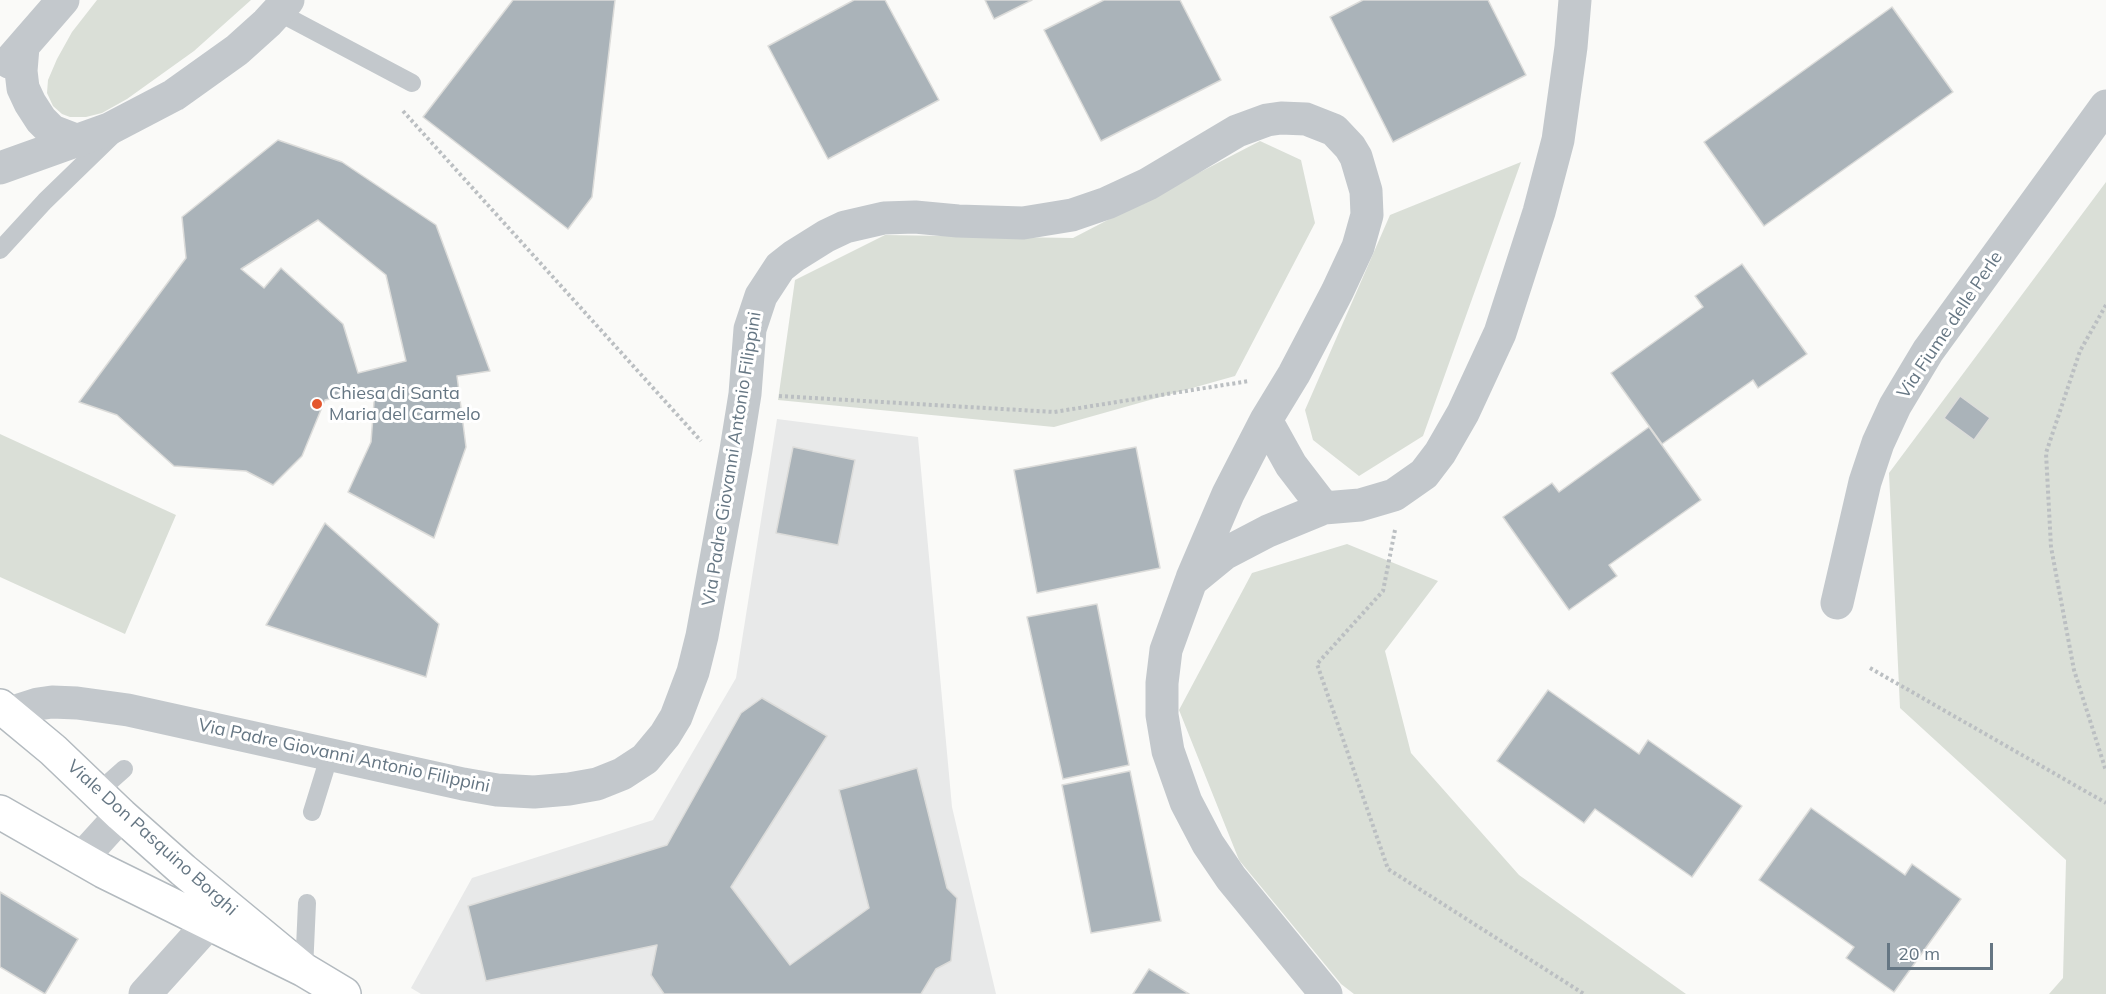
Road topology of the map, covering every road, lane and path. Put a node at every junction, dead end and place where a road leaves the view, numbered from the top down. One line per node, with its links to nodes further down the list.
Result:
1 (63, 0): 4 (street)
2 (1575, 0): 18 (street)
3 (283, 6): 6 (lane); 9 (street)
4 (33, 25): 5 (street); 10 (street)
5 (0, 73)
6 (412, 83)
7 (2106, 106): 21 (street, Via Fiume delle Perle)
8 (403, 111): 17 (path)
9 (131, 119): 10 (street); 12 (lane)
10 (78, 141): 11 (street)
11 (0, 168)
12 (0, 250)
13 (2106, 305): 26 (path)
14 (1294, 374): 15 (path); 15 (street, Via Padre Giovanni Antonio Filippini); 16 (street, Via Padre Giovanni Antonio Filippini)
15 (745, 394): 17 (street, Via Padre Giovanni Antonio Filippini)
16 (1266, 420): 19 (street); 20 (street, Via Padre Giovanni Antonio Filippini)
17 (732, 475): 24 (street, Via Padre Giovanni Antonio Filippini)
18 (1403, 491): 19 (street); 39 (path)
19 (1324, 508): 20 (street)
20 (1191, 581): 38 (street, Via Padre Giovanni Antonio Filippini)
21 (1837, 603)
22 (1870, 668): 28 (path)
23 (5, 710): 24 (street, Via Padre Giovanni Antonio Filippini); 27 (street, Viale Don Pasquino Borghi)
24 (330, 754): 30 (lane)
25 (124, 769): 27 (lane)
26 (2106, 771)
27 (98, 793): 31 (street, Viale Don Pasquino Borghi)
28 (2106, 802)
29 (0, 812): 32 (street, Viale Don Pasquino Borghi)
30 (312, 812)
31 (121, 815): 32 (street); 35 (street, Viale Don Pasquino Borghi)
32 (81, 859): 34 (street, Viale Don Pasquino Borghi)
33 (307, 903): 35 (lane)
34 (209, 924): 35 (street, Viale Don Pasquino Borghi); 36 (street)
35 (304, 970): 37 (street, Viale Don Pasquino Borghi)
36 (145, 994)
37 (344, 994)
38 (1326, 994)
39 (1584, 994)

